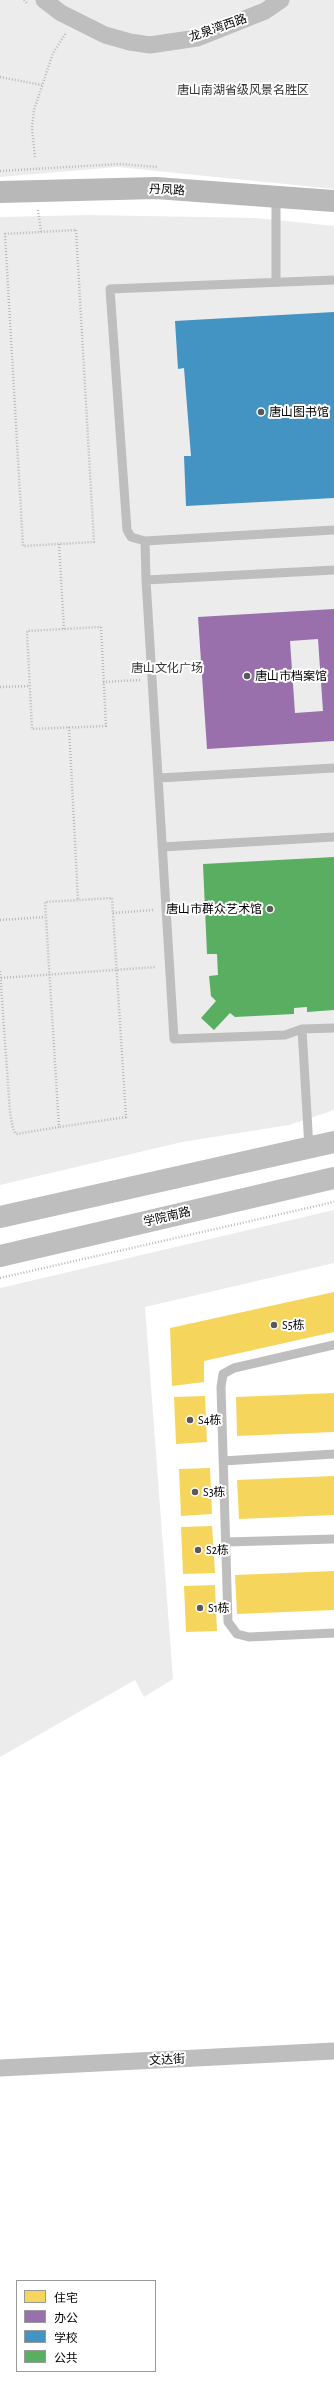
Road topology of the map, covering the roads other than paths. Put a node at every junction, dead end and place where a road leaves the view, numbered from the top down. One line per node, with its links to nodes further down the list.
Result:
1 (44, 0): 2 (street, 龙泉湾西路)
2 (281, 0)
3 (0, 192): 4 (main road, 丹凤路)
4 (276, 197): 5 (main road, 丹凤路); 7 (lane)
5 (334, 201)
6 (334, 280): 7 (lane)
7 (276, 282): 9 (lane)
8 (334, 530): 9 (lane)
9 (145, 541): 11 (lane)
10 (334, 570): 11 (lane)
11 (146, 580): 13 (lane)
12 (334, 768): 13 (lane)
13 (159, 778): 15 (lane)
14 (334, 837): 15 (lane)
15 (162, 847): 17 (lane)
16 (334, 1028): 17 (lane)
17 (302, 1029): 19 (lane)
18 (334, 1142): 19 (main road)
19 (309, 1148): 21 (main road)
20 (334, 1178): 22 (main road, 学院南路)
21 (0, 1217)
22 (0, 1256)
23 (334, 1345): 25 (lane)
24 (334, 1454): 25 (lane)
25 (223, 1461): 27 (lane)
26 (334, 1539): 27 (lane)
27 (226, 1542): 28 (lane)
28 (334, 1633)
29 (334, 2051): 30 (street, 文达街)
30 (0, 2068)

